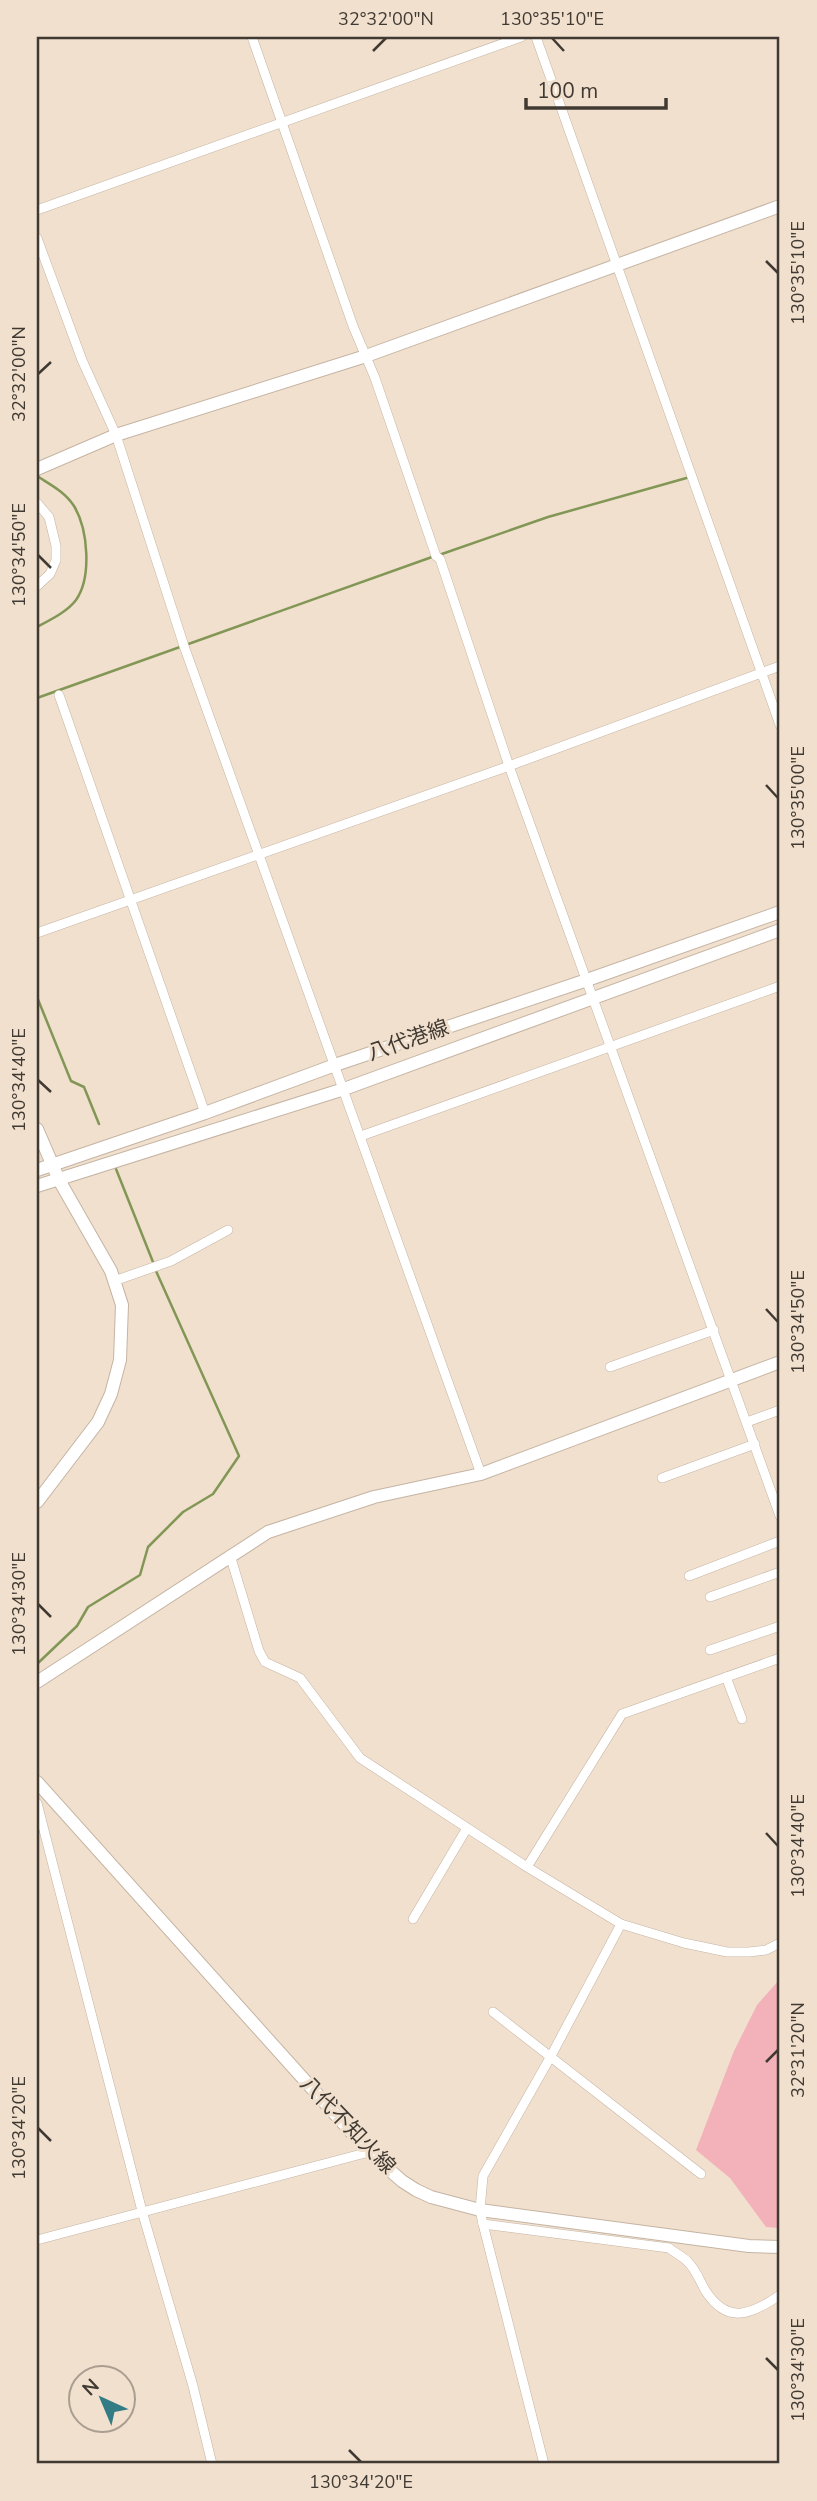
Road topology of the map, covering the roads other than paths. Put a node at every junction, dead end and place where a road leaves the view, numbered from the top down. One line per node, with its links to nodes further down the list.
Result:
1 (252, 37): 4 (street)
2 (521, 37): 4 (street)
3 (536, 37): 8 (street)
4 (281, 122): 6 (street); 9 (street)
5 (780, 206): 8 (main road)
6 (37, 210)
7 (37, 238): 10 (street)
8 (615, 264): 9 (main road); 15 (street)
9 (366, 356): 10 (main road); 18 (street)
10 (116, 435): 11 (main road); 19 (street)
11 (37, 469)
12 (37, 503): 13 (street)
13 (37, 586)
14 (780, 666): 15 (street)
15 (762, 673): 17 (street); 18 (street)
16 (59, 695): 20 (street)
17 (780, 725)
18 (509, 766): 19 (street); 24 (street)
19 (258, 853): 20 (street); 28 (street)
20 (130, 901): 23 (street); 30 (street)
21 (780, 912): 24 (main road, 八代港線)
22 (780, 930): 26 (main road, 八代港線)
23 (37, 933)
24 (587, 981): 26 (street); 28 (main road, 八代港線)
25 (780, 986): 27 (street)
26 (593, 997): 27 (street); 29 (main road, 八代港線)
27 (611, 1046): 32 (street); 39 (street)
28 (335, 1065): 29 (street); 30 (main road, 八代港線)
29 (344, 1089): 32 (street); 35 (main road, 八代港線)
30 (205, 1113): 33 (main road, 八代港線)
31 (37, 1129): 33 (main road)
32 (361, 1136): 46 (street)
33 (53, 1165): 34 (main road, 八代港線); 35 (main road)
34 (37, 1170)
35 (59, 1180): 36 (main road, 八代港線); 38 (main road)
36 (37, 1186)
37 (228, 1230): 38 (street)
38 (114, 1281): 48 (main road)
39 (714, 1330): 41 (street); 42 (street)
40 (780, 1362): 42 (main road)
41 (610, 1367)
42 (732, 1380): 44 (street); 46 (main road)
43 (780, 1410): 44 (street)
44 (747, 1422): 45 (street)
45 (755, 1444): 47 (street); 49 (street)
46 (481, 1474): 51 (main road)
47 (662, 1478)
48 (37, 1502)
49 (780, 1513)
50 (780, 1541): 53 (street)
51 (230, 1555): 59 (main road); 63 (street)
52 (780, 1572): 54 (street)
53 (689, 1576)
54 (710, 1597)
55 (780, 1626): 56 (street)
56 (710, 1650)
57 (780, 1658): 58 (street)
58 (726, 1677): 60 (street); 64 (street)
59 (37, 1682)
60 (742, 1719)
61 (37, 1782): 70 (main road, 八代不知火線)
62 (37, 1803): 73 (street)
63 (467, 1828): 64 (street); 65 (street)
64 (527, 1867): 66 (street)
65 (413, 1919)
66 (621, 1924): 67 (street); 69 (street)
67 (780, 1943)
68 (493, 2012): 69 (street)
69 (551, 2056): 71 (street); 72 (street)
70 (369, 2152): 72 (main road, 八代不知火線); 73 (street)
71 (701, 2174)
72 (480, 2210): 74 (street); 76 (main road, 八代不知火線)
73 (142, 2211): 75 (street); 78 (street)
74 (483, 2224): 77 (street); 79 (street)
75 (37, 2240)
76 (780, 2247)
77 (780, 2295)
78 (212, 2464)
79 (544, 2464)

